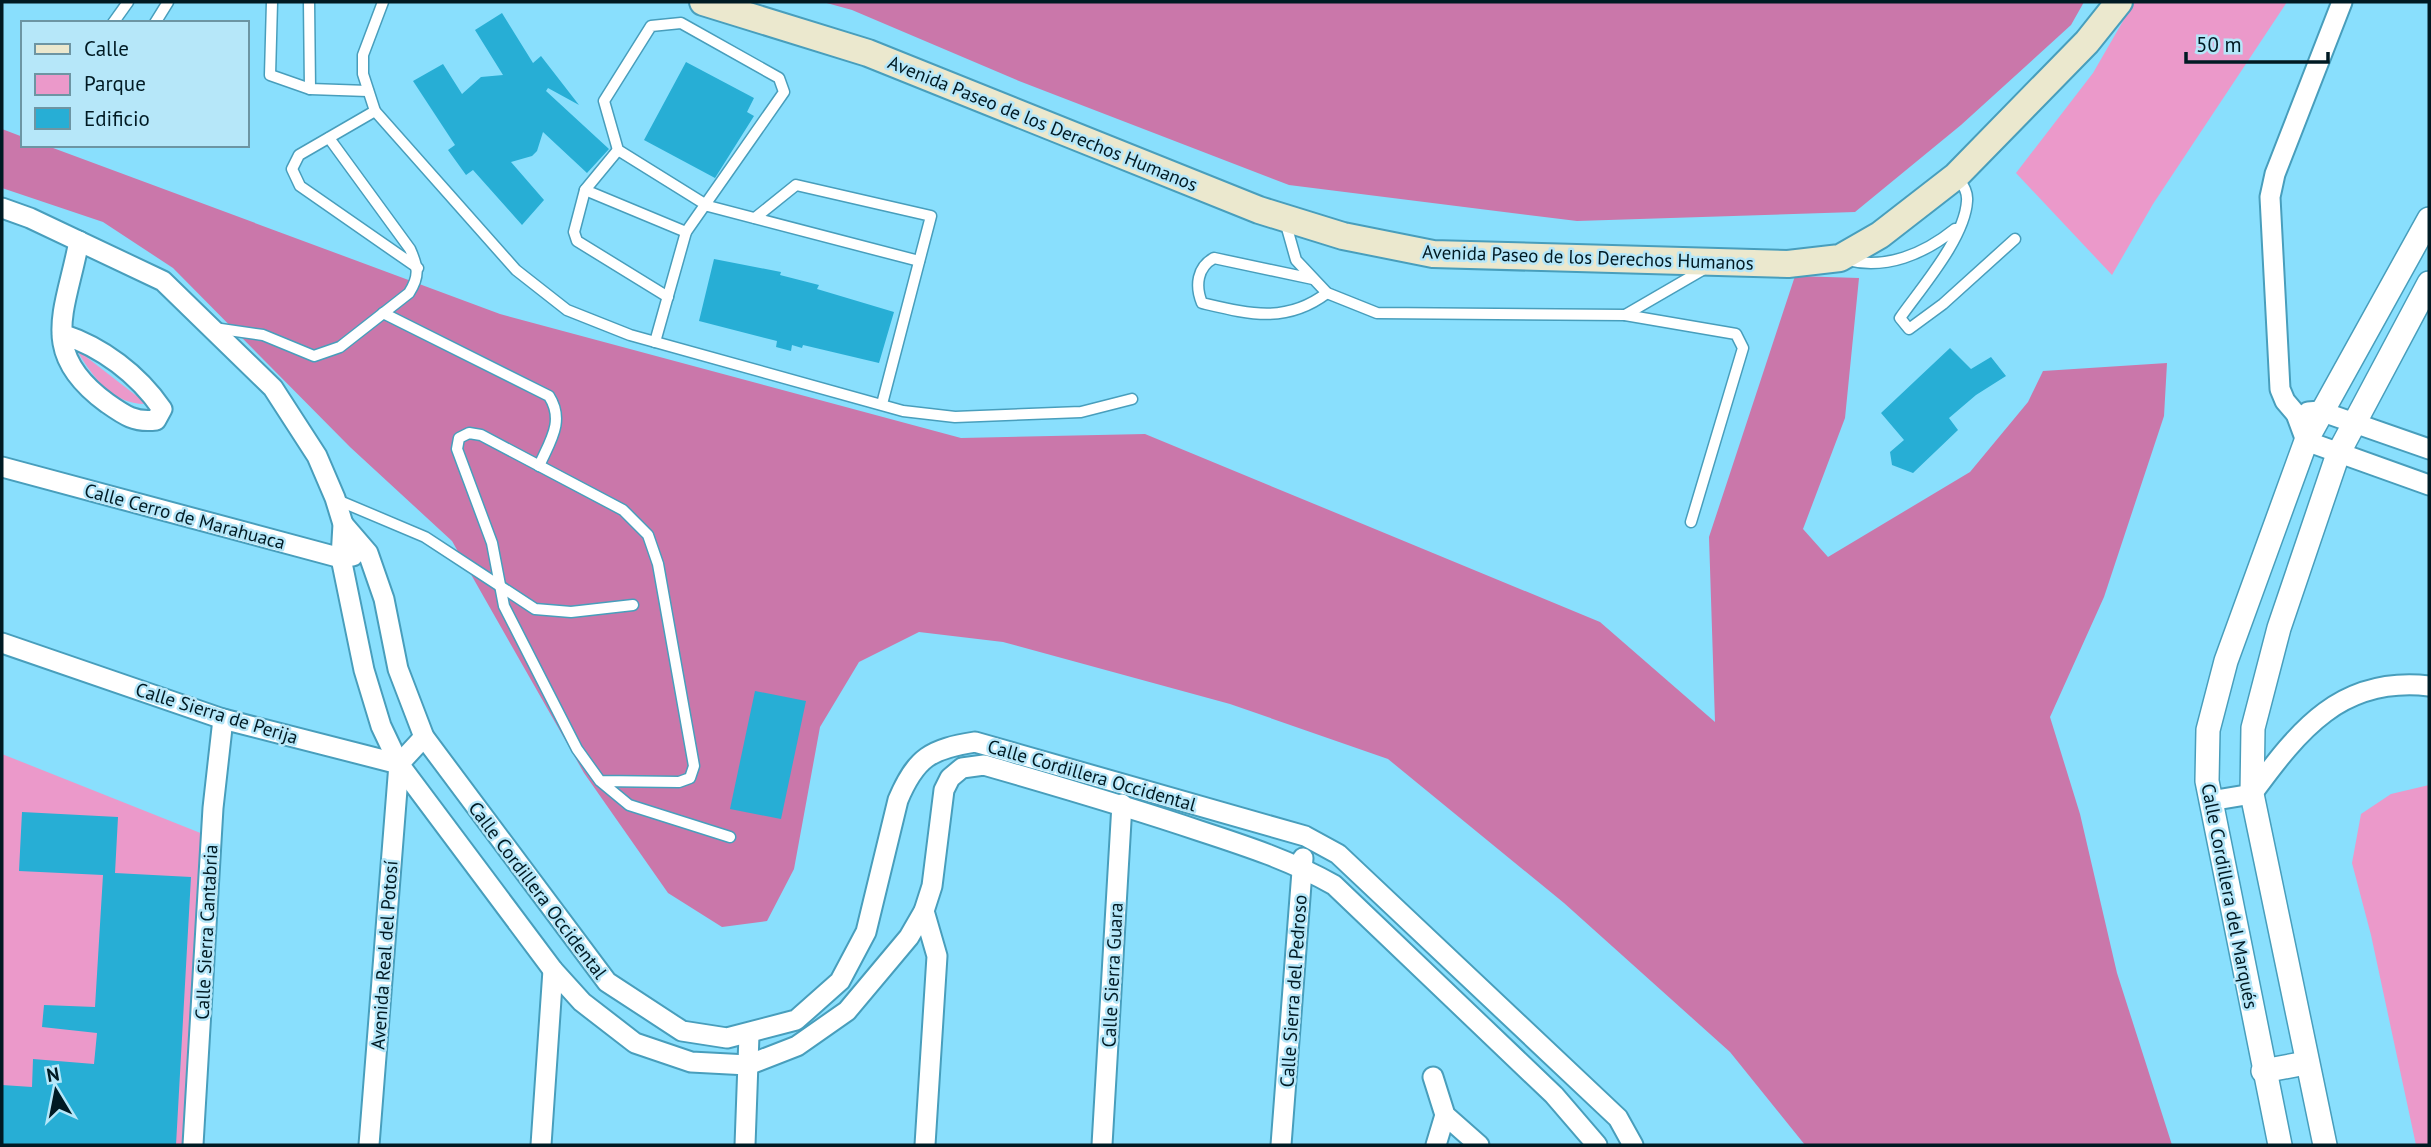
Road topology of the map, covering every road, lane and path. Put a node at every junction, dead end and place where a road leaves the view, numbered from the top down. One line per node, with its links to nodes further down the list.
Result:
1 (128, 2): 9 (lane)
2 (168, 2): 10 (lane)
3 (272, 2): 11 (lane)
4 (309, 2): 11 (lane)
5 (383, 2): 12 (lane)
6 (703, 2): 21 (main road, Avenida Paseo de los Derechos Humanos)
7 (2119, 2): 16 (main road, Avenida Paseo de los Derechos Humanos)
8 (2342, 2): 43 (street)
9 (114, 21)
10 (156, 21)
11 (310, 89): 12 (lane)
12 (368, 91): 13 (lane)
13 (374, 111): 14 (lane); 39 (lane)
14 (329, 138): 30 (lane); 30 (lane)
15 (618, 150): 17 (lane); 18 (lane); 18 (lane)
16 (1956, 176): 23 (lane); 27 (main road, Avenida Paseo de los Derechos Humanos)
17 (585, 190): 24 (lane); 34 (lane)
18 (708, 206): 20 (lane); 24 (lane)
19 (2, 208): 26 (street, Calle Cordillera Occidental)
20 (755, 218): 28 (lane); 28 (lane)
21 (1284, 218): 29 (main road, Avenida Paseo de los Derechos Humanos); 31 (lane)
22 (2429, 219): 42 (street, Calle Cordillera del Marqués)
23 (1961, 224): 25 (lane); 27 (lane)
24 (686, 232): 34 (lane)
25 (2015, 239)
26 (79, 241): 37 (street, Calle Cordillera Occidental); 38 (street)
27 (1840, 258): 29 (main road, Avenida Paseo de los Derechos Humanos)
28 (919, 261): 41 (lane)
29 (1713, 264): 36 (lane)
30 (418, 268): 35 (lane)
31 (1314, 279): 33 (lane); 33 (lane)
32 (2429, 283): 44 (street)
33 (1327, 293): 36 (lane)
34 (668, 297): 39 (lane)
35 (383, 313): 37 (lane); 48 (lane)
36 (1625, 315): 52 (lane)
37 (211, 327): 51 (street, Calle Cordillera Occidental)
38 (62, 334): 38 (street)
39 (655, 342): 41 (lane)
40 (1132, 399): 41 (lane)
41 (882, 404)
42 (2320, 411): 43 (street); 44 (street); 45 (street, Calle Cordillera del Marqués)
43 (2296, 414): 45 (street)
44 (2353, 424): 46 (street); 47 (street)
45 (2306, 441): 47 (street); 65 (street, Calle Cordillera del Marqués)
46 (2429, 449)
47 (2338, 454): 50 (street); 64 (street)
48 (538, 466): 56 (lane); 63 (lane)
49 (2, 467): 55 (street, Calle Cerro de Marahuaca)
50 (2429, 485)
51 (335, 498): 53 (street, Calle Cordillera Occidental); 56 (lane)
52 (1691, 522)
53 (342, 524): 54 (street, Calle Cordillera Occidental); 55 (street, Calle Cordillera Occidental)
54 (368, 553): 55 (street, Calle Cerro de Marahuaca); 61 (street, Calle Cordillera Occidental)
55 (341, 558): 62 (street, Calle Cordillera Occidental)
56 (500, 586): 57 (lane); 63 (lane)
57 (633, 605)
58 (2, 643): 60 (street, Calle Sierra de Perija)
59 (2429, 687): 64 (street)
60 (223, 719): 62 (street, Calle Sierra de Perija); 80 (street, Calle Sierra Cantabria)
61 (424, 737): 62 (street); 72 (street, Calle Cordillera Occidental)
62 (399, 764): 71 (street, Calle Cordillera Occidental); 81 (street, Avenida Real del Potosí)
63 (600, 781): 68 (lane)
64 (2252, 794): 65 (street); 73 (street)
65 (2210, 801): 75 (street, Calle Cordillera del Marqués)
66 (1122, 804): 69 (street, Calle Cordillera Occidental); 70 (street, Calle Cordillera Occidental); 85 (street, Calle Sierra Guara)
67 (1305, 836): 69 (street, Calle Sierra del Pedroso); 72 (street, Calle Cordillera Occidental); 78 (street, Calle Cordillera Occidental)
68 (730, 837)
69 (1302, 867): 79 (street, Calle Cordillera Occidental); 86 (street, Calle Sierra del Pedroso)
70 (924, 911): 74 (street, Calle Cordillera Occidental); 84 (street)
71 (553, 970): 74 (street, Calle Cordillera Occidental); 82 (street)
72 (749, 1035): 74 (street)
73 (2306, 1063): 75 (street); 91 (street)
74 (748, 1065): 83 (street)
75 (2263, 1070): 90 (street, Calle Cordillera del Marqués)
76 (1433, 1077): 77 (street)
77 (1445, 1115): 87 (street); 88 (street)
78 (1618, 1118): 79 (street); 89 (street, Calle Cordillera Occidental)
79 (1594, 1140)
80 (193, 1145)
81 (369, 1145)
82 (541, 1145)
83 (745, 1145)
84 (925, 1145)
85 (1102, 1145)
86 (1281, 1145)
87 (1436, 1145)
88 (1479, 1145)
89 (1633, 1145)
90 (2280, 1145)
91 (2325, 1145)

